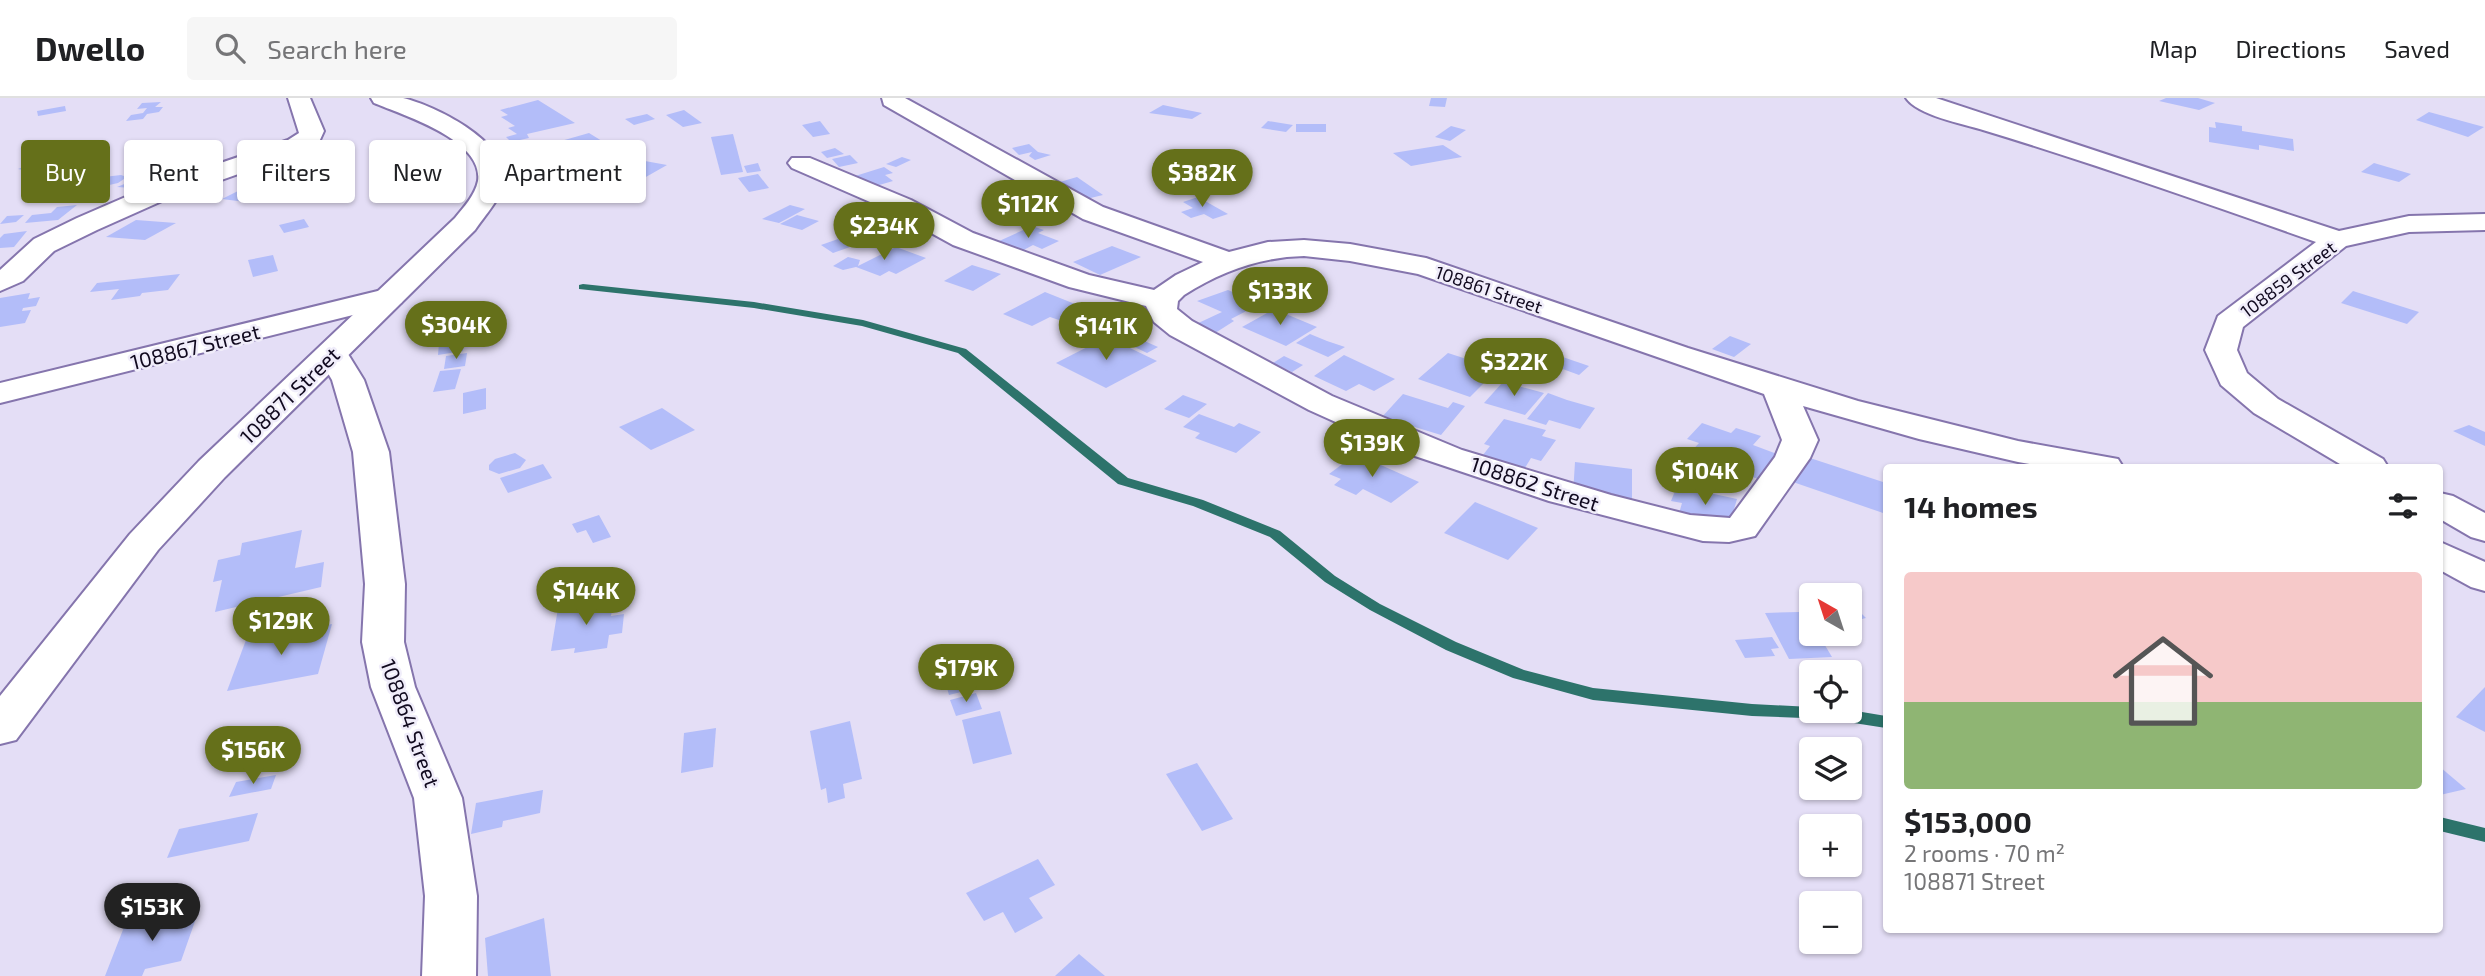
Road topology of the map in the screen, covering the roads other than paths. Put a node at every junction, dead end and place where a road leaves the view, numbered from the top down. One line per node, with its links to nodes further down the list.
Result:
1 (299, 98): 9 (street)
2 (382, 98): 10 (street, 108871 Street)
3 (1917, 98): 7 (street)
4 (892, 100): 8 (street)
5 (802, 163): 11 (street)
6 (2485, 222): 7 (street, 108859 Street)
7 (2337, 240): 16 (street, 108859 Street)
8 (1227, 261): 11 (street); 13 (street, 108861 Street)
9 (0, 282)
10 (390, 297): 12 (street, 108871 Street); 14 (street, 108867 Street)
11 (1161, 301): 13 (street, 108862 Street)
12 (332, 353): 21 (street, 108871 Street); 22 (street, 108864 Street)
13 (1779, 389): 15 (street, 108861 Street)
14 (0, 393)
15 (2090, 464)
16 (2365, 464)
17 (2443, 506): 18 (street)
18 (2485, 529)
19 (2443, 556): 20 (street)
20 (2485, 578)
21 (0, 728)
22 (449, 976)

